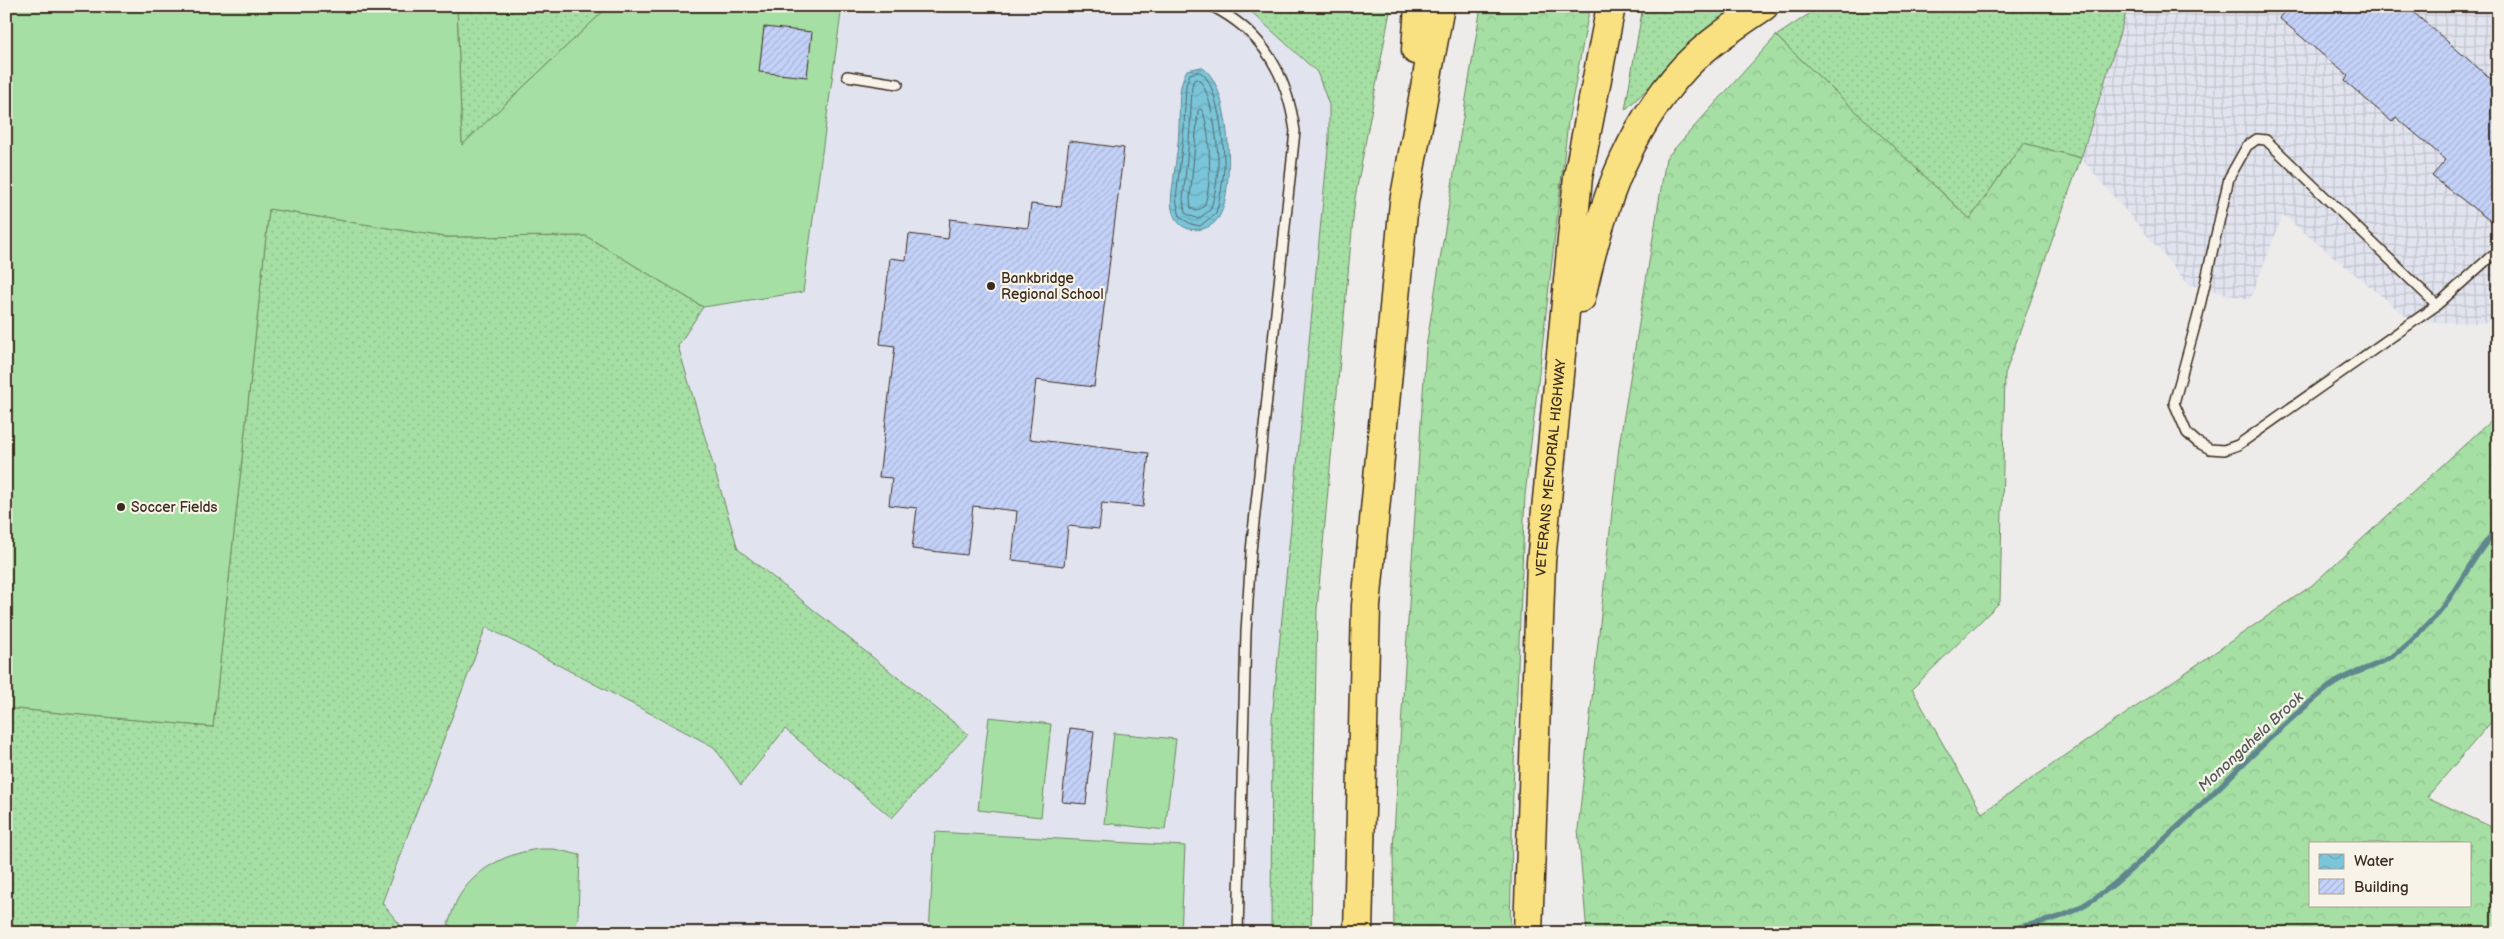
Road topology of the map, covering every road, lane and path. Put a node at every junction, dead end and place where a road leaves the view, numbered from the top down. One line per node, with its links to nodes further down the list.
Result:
1 (1211, 6): 12 (lane)
2 (1419, 6): 8 (highway)
3 (1440, 6): 8 (highway)
4 (1611, 6): 11 (highway, VETERANS MEMORIAL HIGHWAY)
5 (1764, 6): 11 (highway)
6 (847, 76): 7 (lane)
7 (898, 84)
8 (1424, 88): 13 (highway)
9 (2498, 250): 10 (lane)
10 (2438, 305): 10 (lane)
11 (1564, 324): 14 (highway, VETERANS MEMORIAL HIGHWAY)
12 (1238, 933)
13 (1358, 933)
14 (1528, 933)

